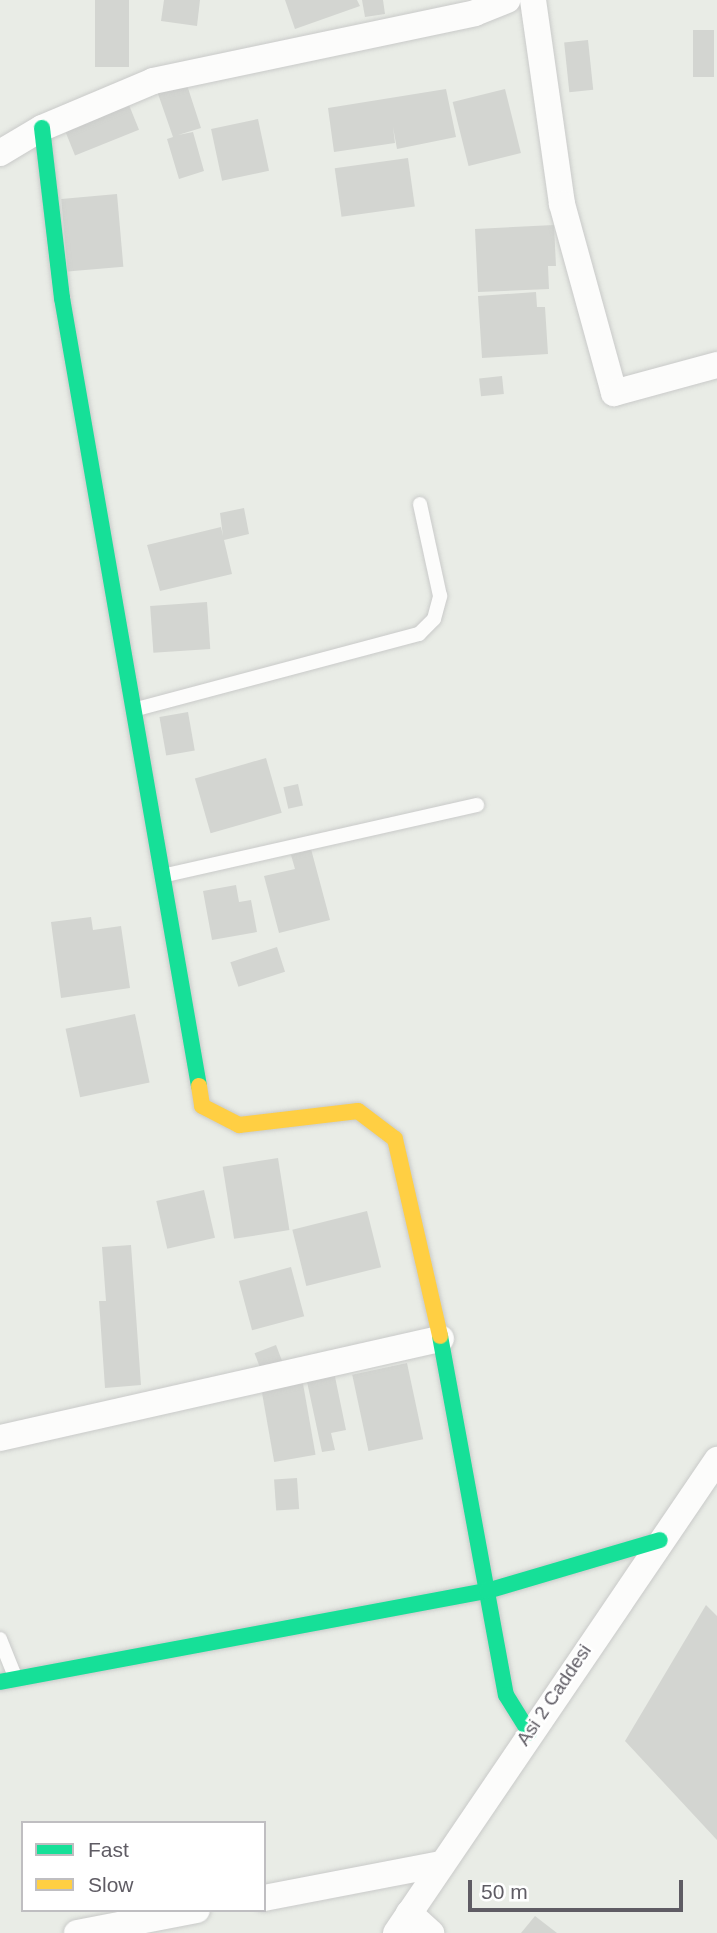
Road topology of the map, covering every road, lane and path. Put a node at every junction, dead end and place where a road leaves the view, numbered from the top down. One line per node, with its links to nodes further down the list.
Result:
1 (508, 0): 3 (street)
2 (533, 0): 6 (street)
3 (451, 8): 4 (street)
4 (42, 128): 5 (street); 8 (street)
5 (0, 153)
6 (717, 365)
7 (420, 504): 8 (lane)
8 (132, 710): 10 (street)
9 (477, 805): 10 (lane)
10 (163, 876): 11 (street)
11 (440, 1339): 12 (street); 15 (street)
12 (0, 1438)
13 (714, 1472): 14 (street, Asi 2 Caddesi)
14 (660, 1540): 15 (street); 18 (street, Asi 2 Caddesi)
15 (487, 1591): 17 (street); 18 (street)
16 (0, 1639): 17 (lane)
17 (8, 1681)
18 (529, 1732): 19 (street, Asi 2 Caddesi)
19 (441, 1864): 20 (street); 22 (street, Asi 2 Caddesi)
20 (266, 1898)
21 (187, 1912): 23 (street)
22 (403, 1923): 24 (street)
23 (77, 1933)
24 (431, 1933)

